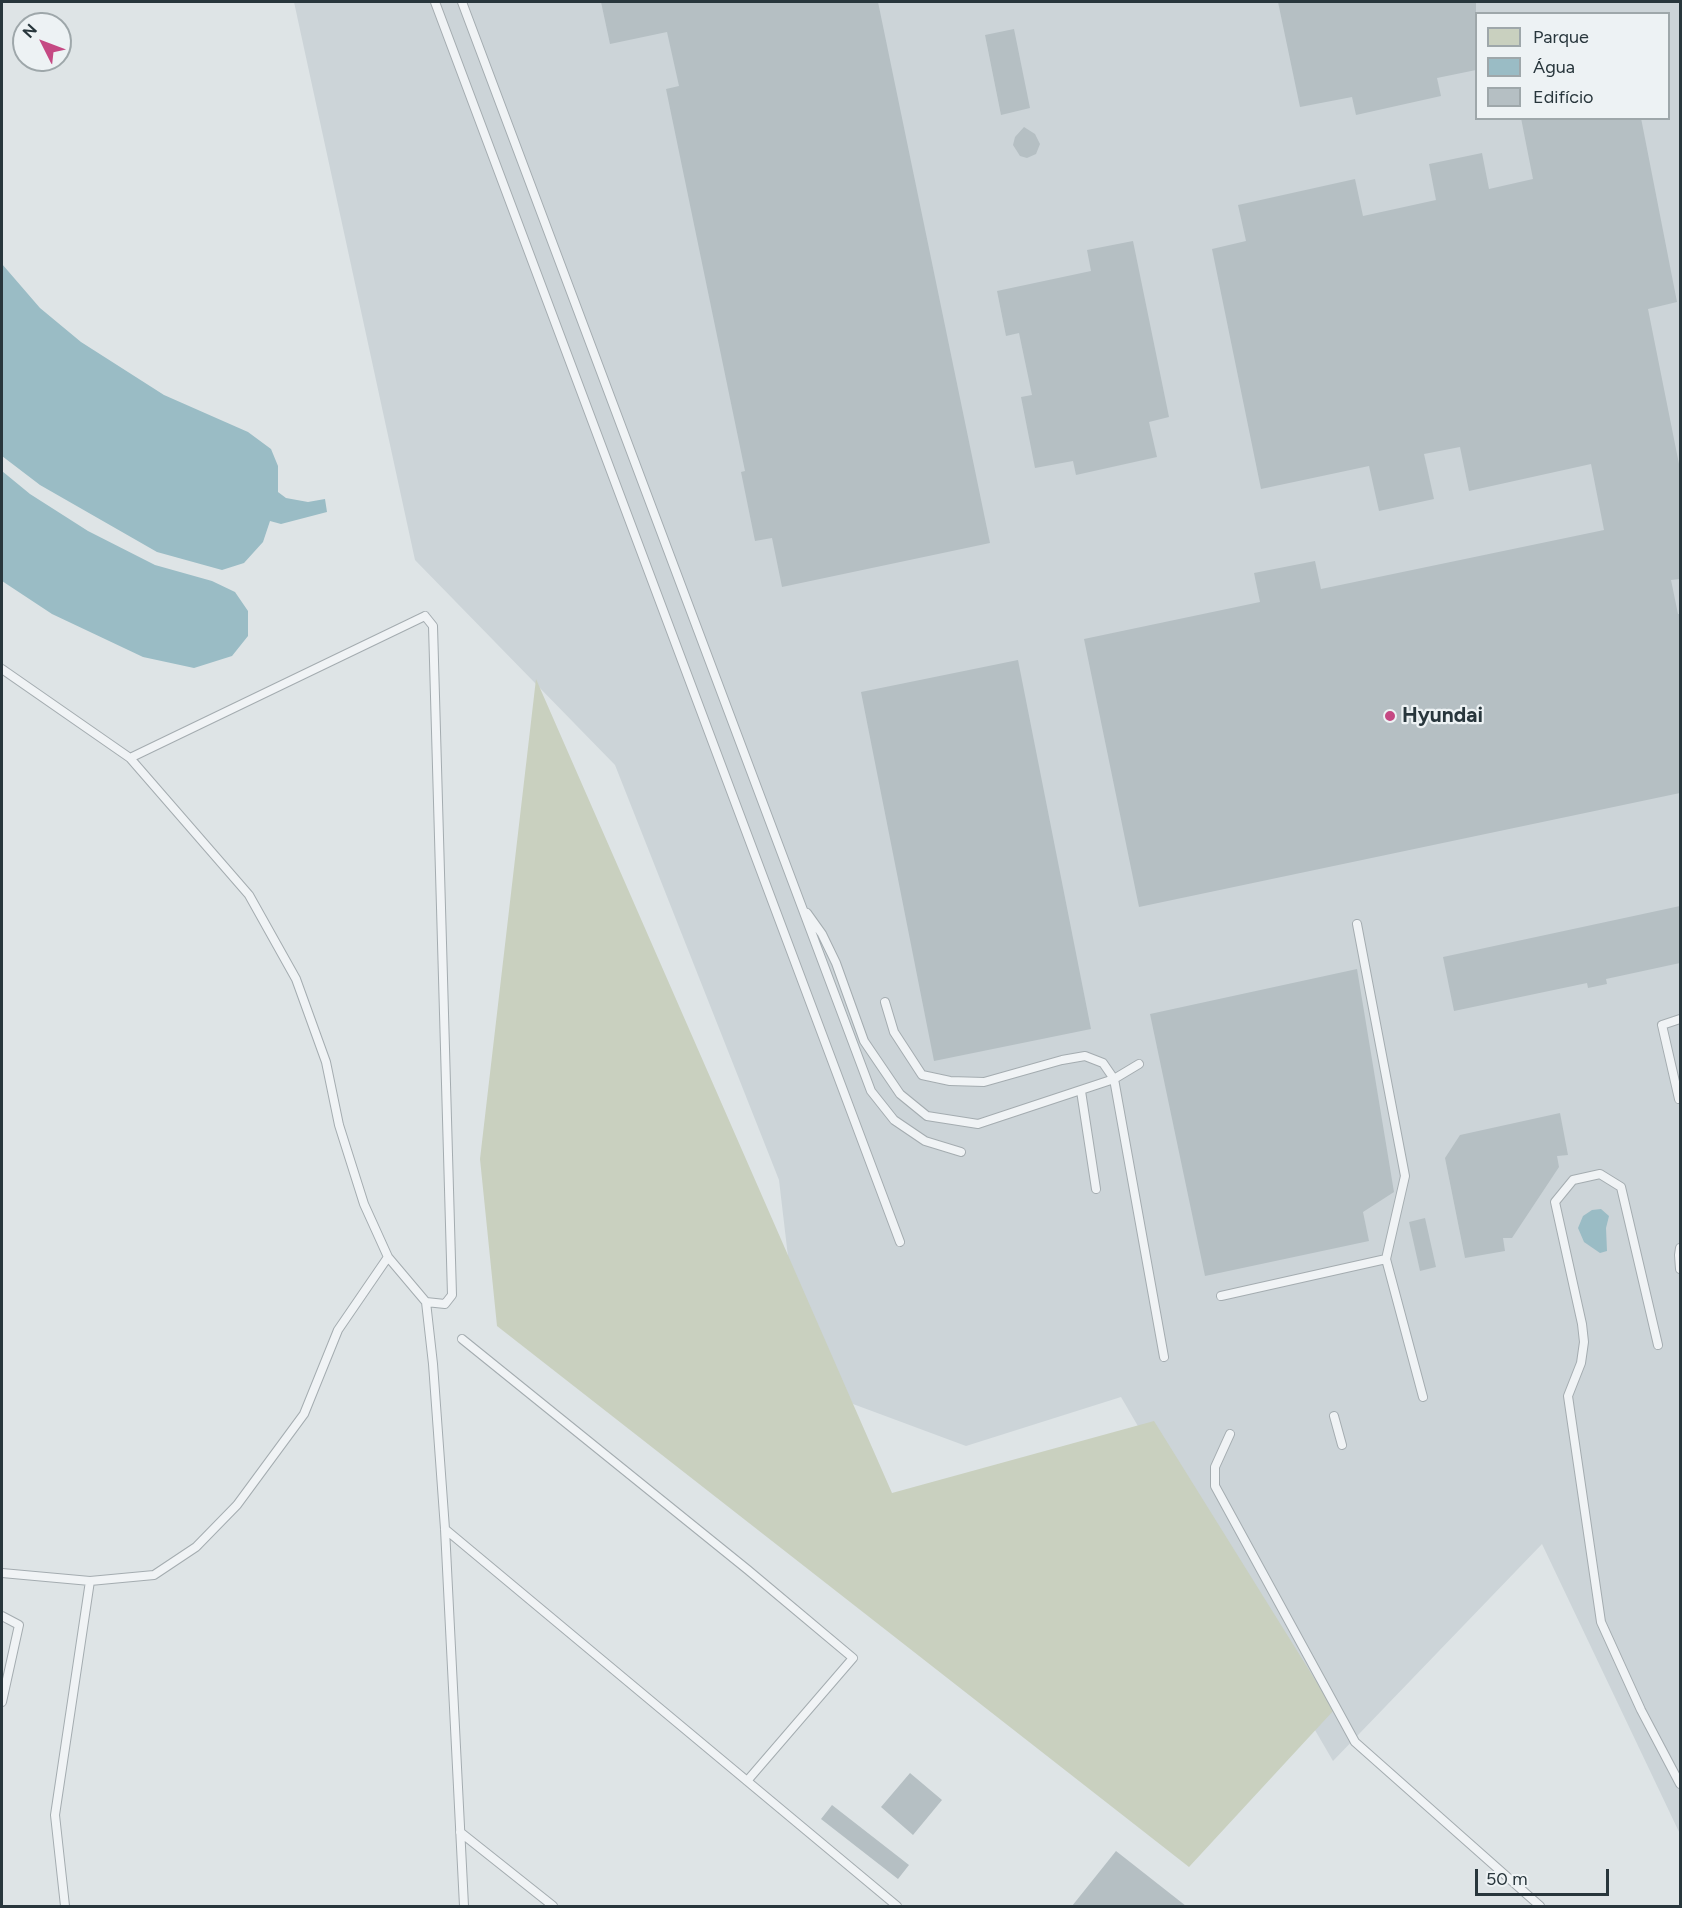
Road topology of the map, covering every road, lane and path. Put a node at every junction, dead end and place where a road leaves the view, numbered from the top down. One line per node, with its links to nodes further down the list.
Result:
1 (435, 2): 15 (lane)
2 (462, 2): 5 (lane)
3 (2, 669): 4 (lane)
4 (130, 758): 17 (lane); 21 (lane)
5 (801, 903): 11 (lane); 13 (lane)
6 (1358, 924): 18 (lane)
7 (885, 1002): 10 (lane)
8 (1680, 1019): 12 (lane)
9 (1139, 1064): 10 (lane)
10 (1114, 1079): 11 (lane); 24 (lane)
11 (1081, 1091): 14 (lane)
12 (1680, 1098)
13 (961, 1152)
14 (1096, 1189)
15 (900, 1242)
16 (1680, 1248): 19 (lane)
17 (388, 1257): 21 (lane); 31 (lane)
18 (1386, 1259): 20 (lane); 25 (lane)
19 (1680, 1269)
20 (1221, 1296)
21 (426, 1302): 29 (lane)
22 (462, 1339): 34 (lane)
23 (1658, 1345): 35 (lane)
24 (1164, 1357)
25 (1423, 1397)
26 (1334, 1416): 28 (lane)
27 (1230, 1434): 41 (lane)
28 (1342, 1445)
29 (445, 1529): 34 (lane); 36 (lane)
30 (2, 1573): 31 (lane)
31 (90, 1581): 37 (lane)
32 (2, 1616): 33 (lane)
33 (2, 1702)
34 (747, 1781): 40 (lane)
35 (1680, 1784)
36 (460, 1832): 38 (lane); 39 (lane)
37 (65, 1906)
38 (464, 1906)
39 (553, 1906)
40 (897, 1906)
41 (1540, 1906)

